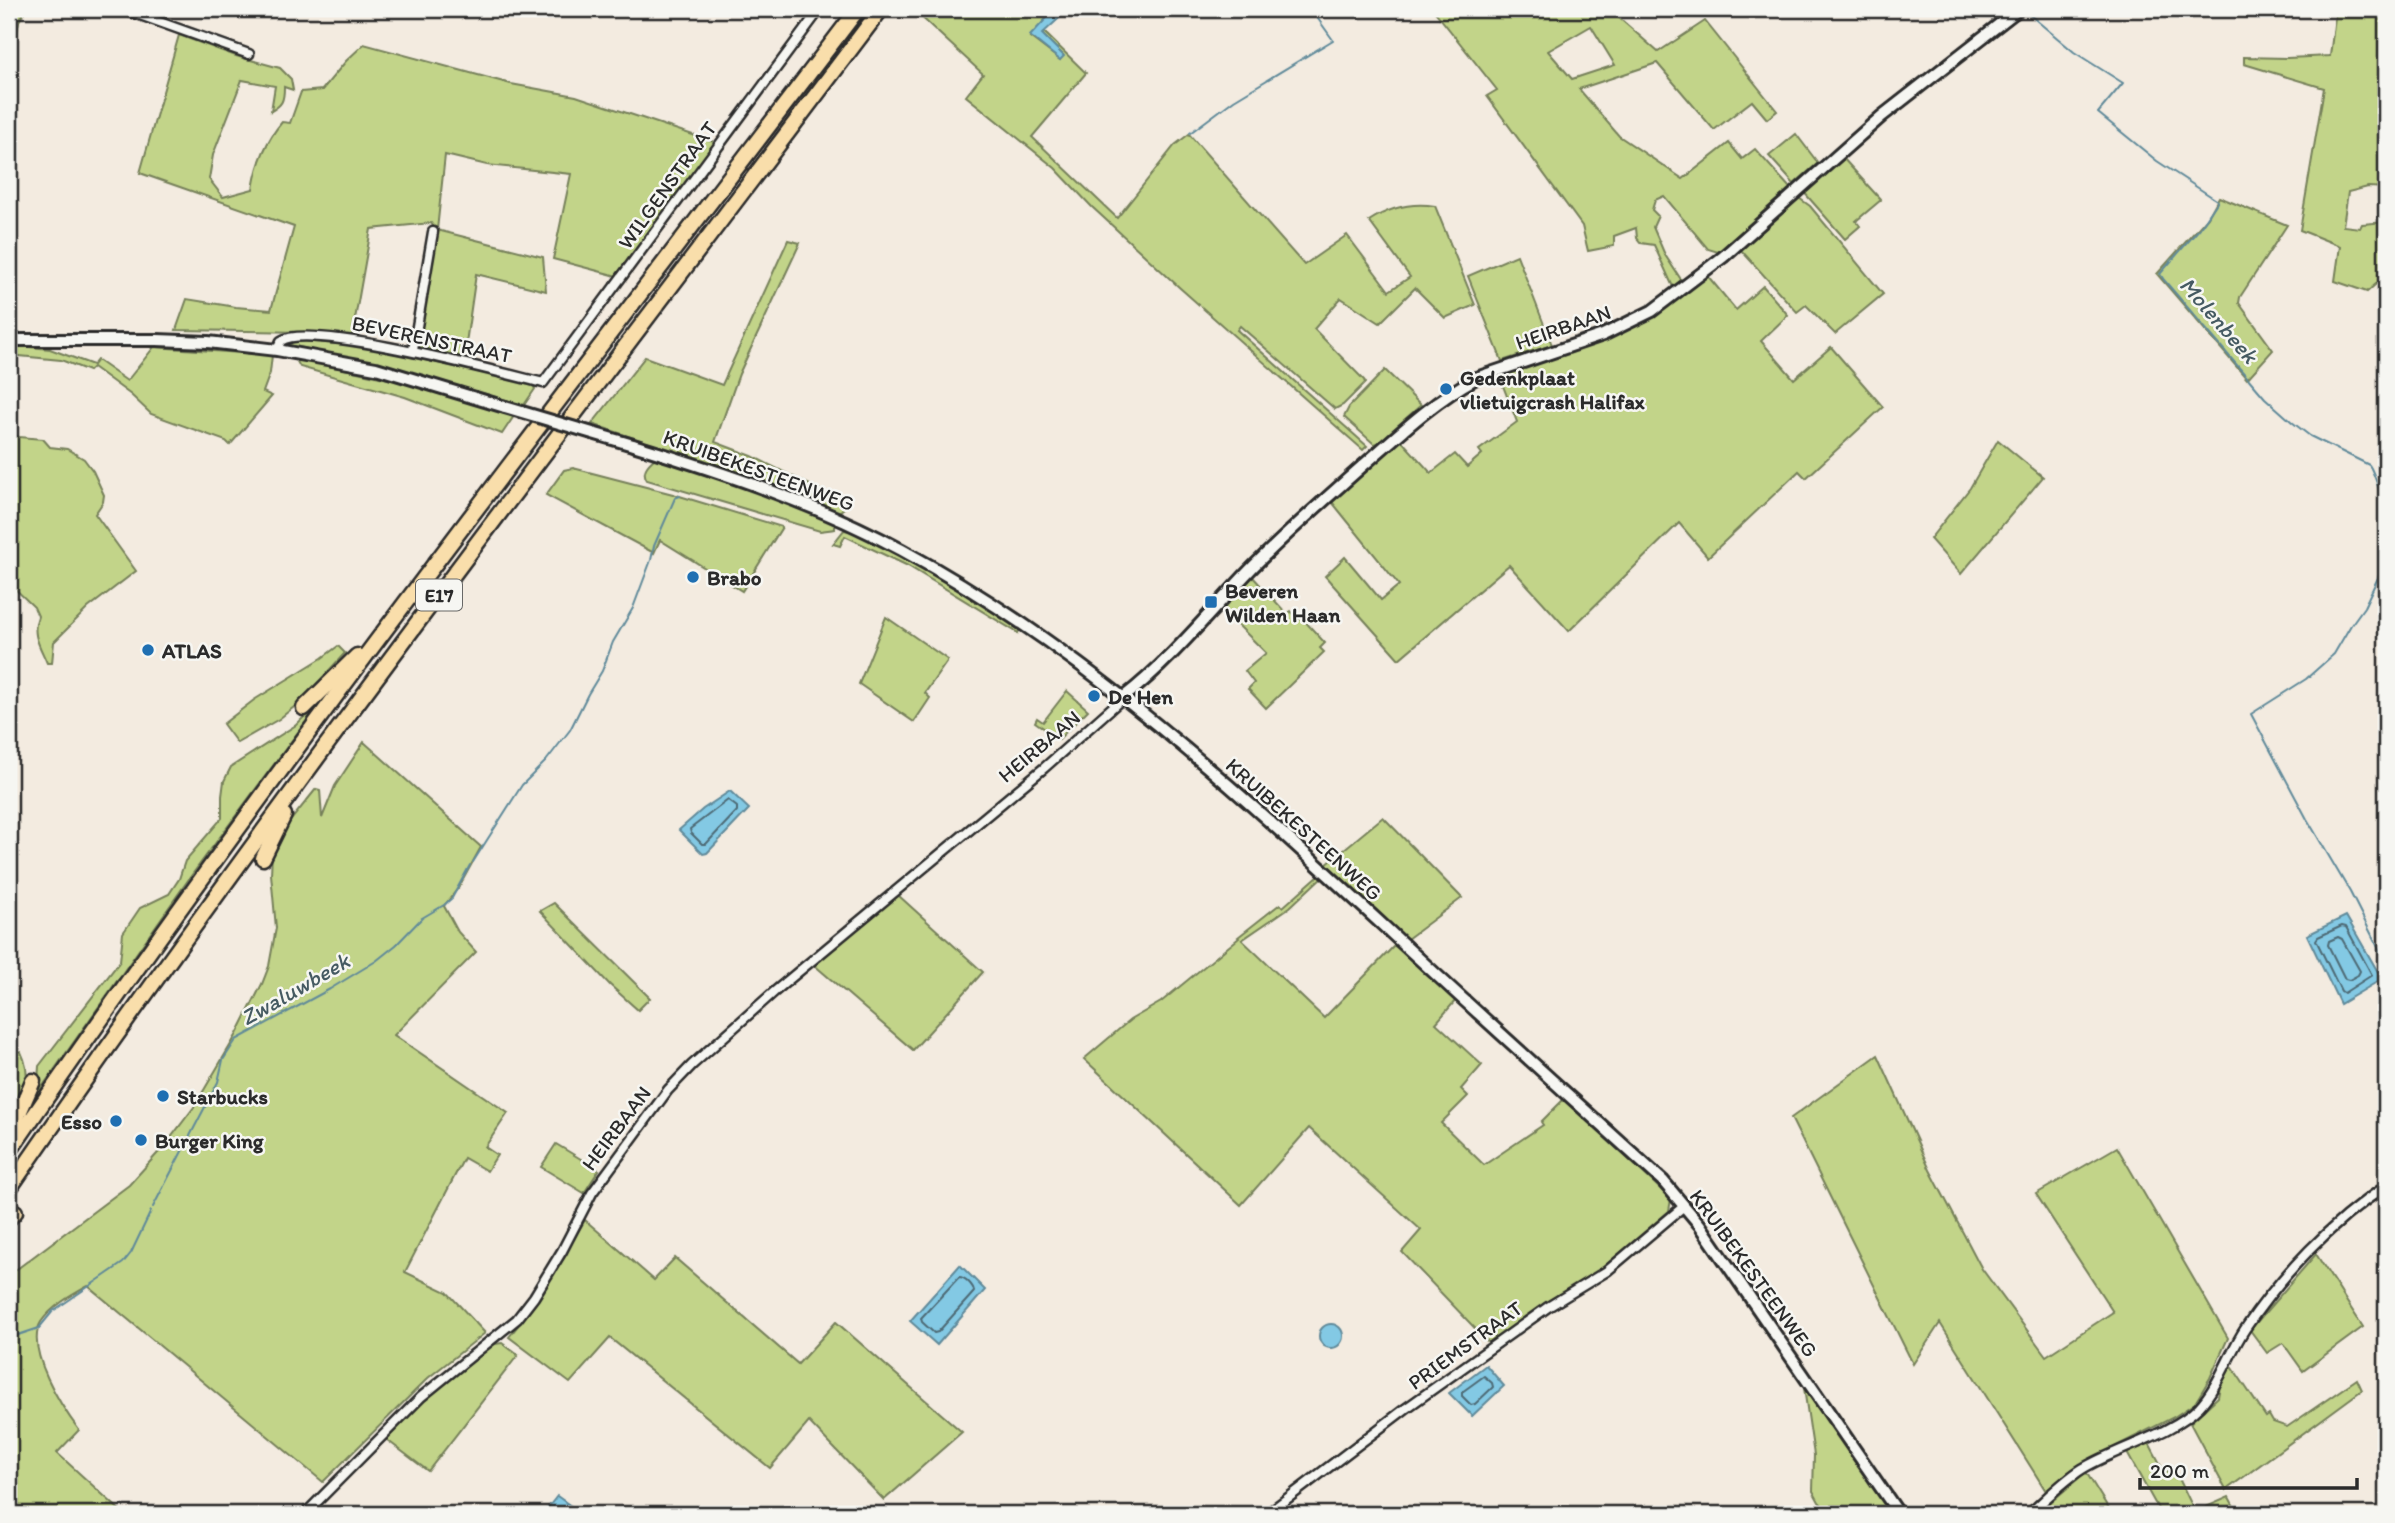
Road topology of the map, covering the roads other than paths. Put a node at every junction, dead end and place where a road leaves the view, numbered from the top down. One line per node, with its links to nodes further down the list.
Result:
1 (123, 9): 6 (street)
2 (820, 9): 11 (street, WILGENSTRAAT)
3 (858, 9): 13 (highway, E17)
4 (881, 9): 16 (highway, E17)
5 (2019, 9): 14 (street, HEIRBAAN)
6 (249, 54)
7 (433, 232): 10 (street)
8 (9, 340): 9 (street, BEVERENSTRAAT)
9 (277, 350): 10 (street, BEVERENSTRAAT); 12 (street, BEVERENSTRAAT)
10 (413, 350): 11 (street, BEVERENSTRAAT)
11 (543, 383)
12 (505, 407): 14 (street, KRUIBEKESTEENWEG, bridge)
13 (382, 635): 15 (highway); 20 (highway, E17)
14 (1124, 697): 23 (street, KRUIBEKESTEENWEG); 24 (street, HEIRBAAN)
15 (304, 708)
16 (317, 757): 17 (highway); 22 (highway, E17)
17 (263, 858)
18 (33, 1081): 19 (highway)
19 (9, 1136)
20 (9, 1152)
21 (2386, 1186): 27 (street)
22 (9, 1189)
23 (1684, 1206): 25 (street, PRIEMSTRAAT); 26 (street, KRUIBEKESTEENWEG)
24 (305, 1514)
25 (1267, 1514)
26 (1899, 1514)
27 (2029, 1514)

